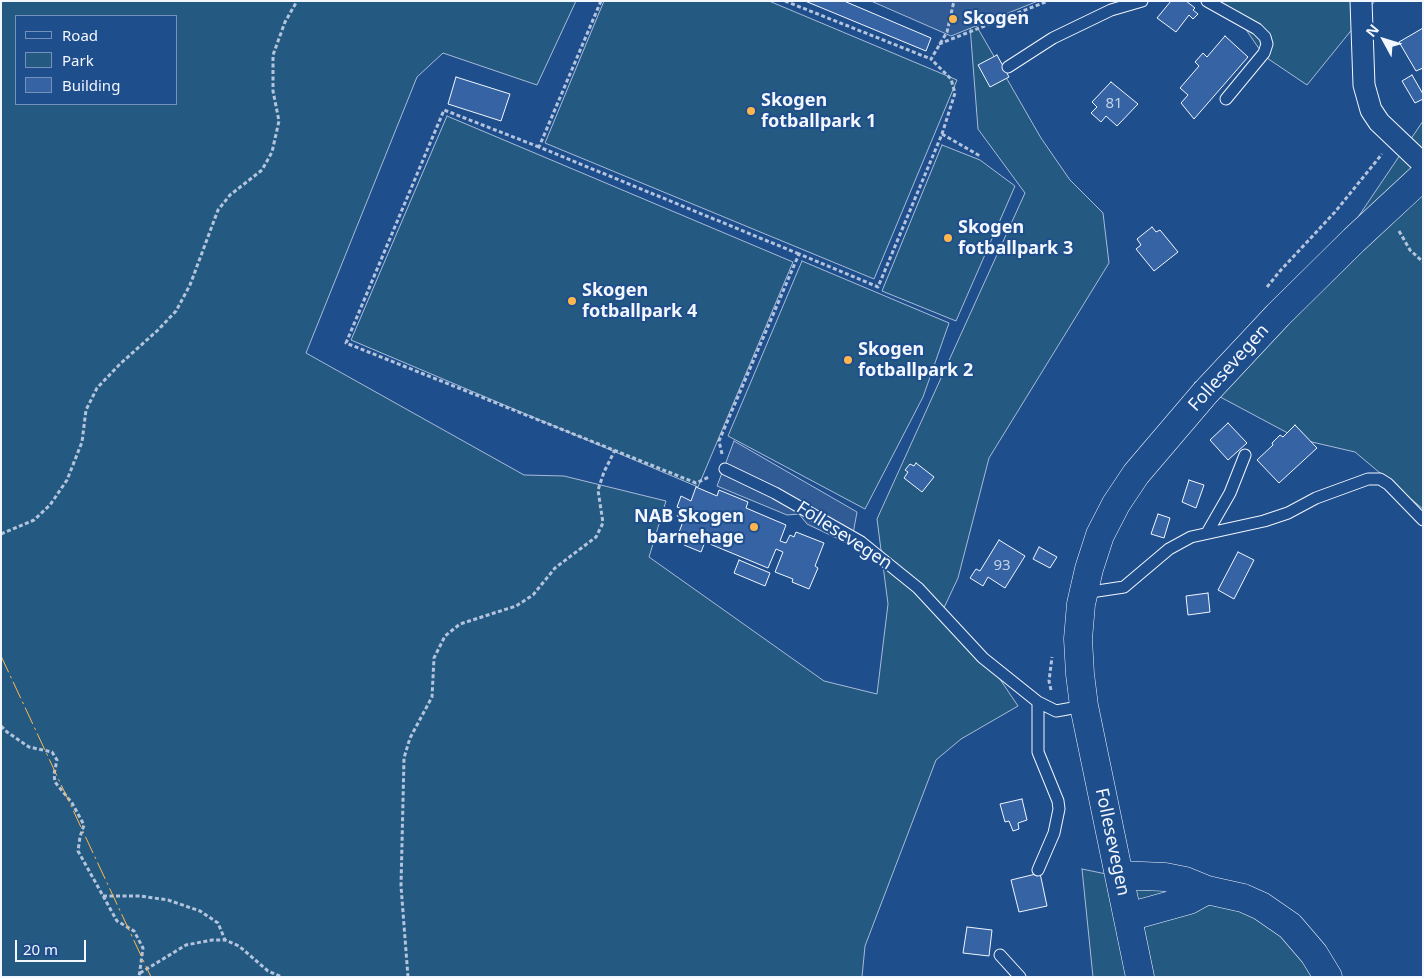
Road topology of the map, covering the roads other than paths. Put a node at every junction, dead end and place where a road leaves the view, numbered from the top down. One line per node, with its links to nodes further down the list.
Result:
1 (1142, 1): 4 (lane)
2 (1207, 1): 5 (lane)
3 (1361, 1): 6 (street)
4 (1008, 67)
5 (1226, 99)
6 (1423, 164)
7 (1423, 176): 12 (main road, Follesevegen)
8 (1245, 455): 11 (lane)
9 (725, 469): 13 (lane, Follesevegen)
10 (1423, 520): 11 (lane)
11 (1207, 533): 12 (lane)
12 (1084, 592): 14 (main road, Follesevegen)
13 (1038, 702): 14 (lane, Follesevegen); 15 (lane)
14 (1084, 706): 16 (main road, Follesevegen)
15 (1038, 870)
16 (1119, 875): 17 (main road); 18 (main road, Follesevegen)
17 (1207, 890): 18 (main road); 22 (main road)
18 (1128, 917): 21 (main road, Follesevegen)
19 (1000, 955): 20 (lane)
20 (1020, 977)
21 (1140, 977)
22 (1328, 977)

